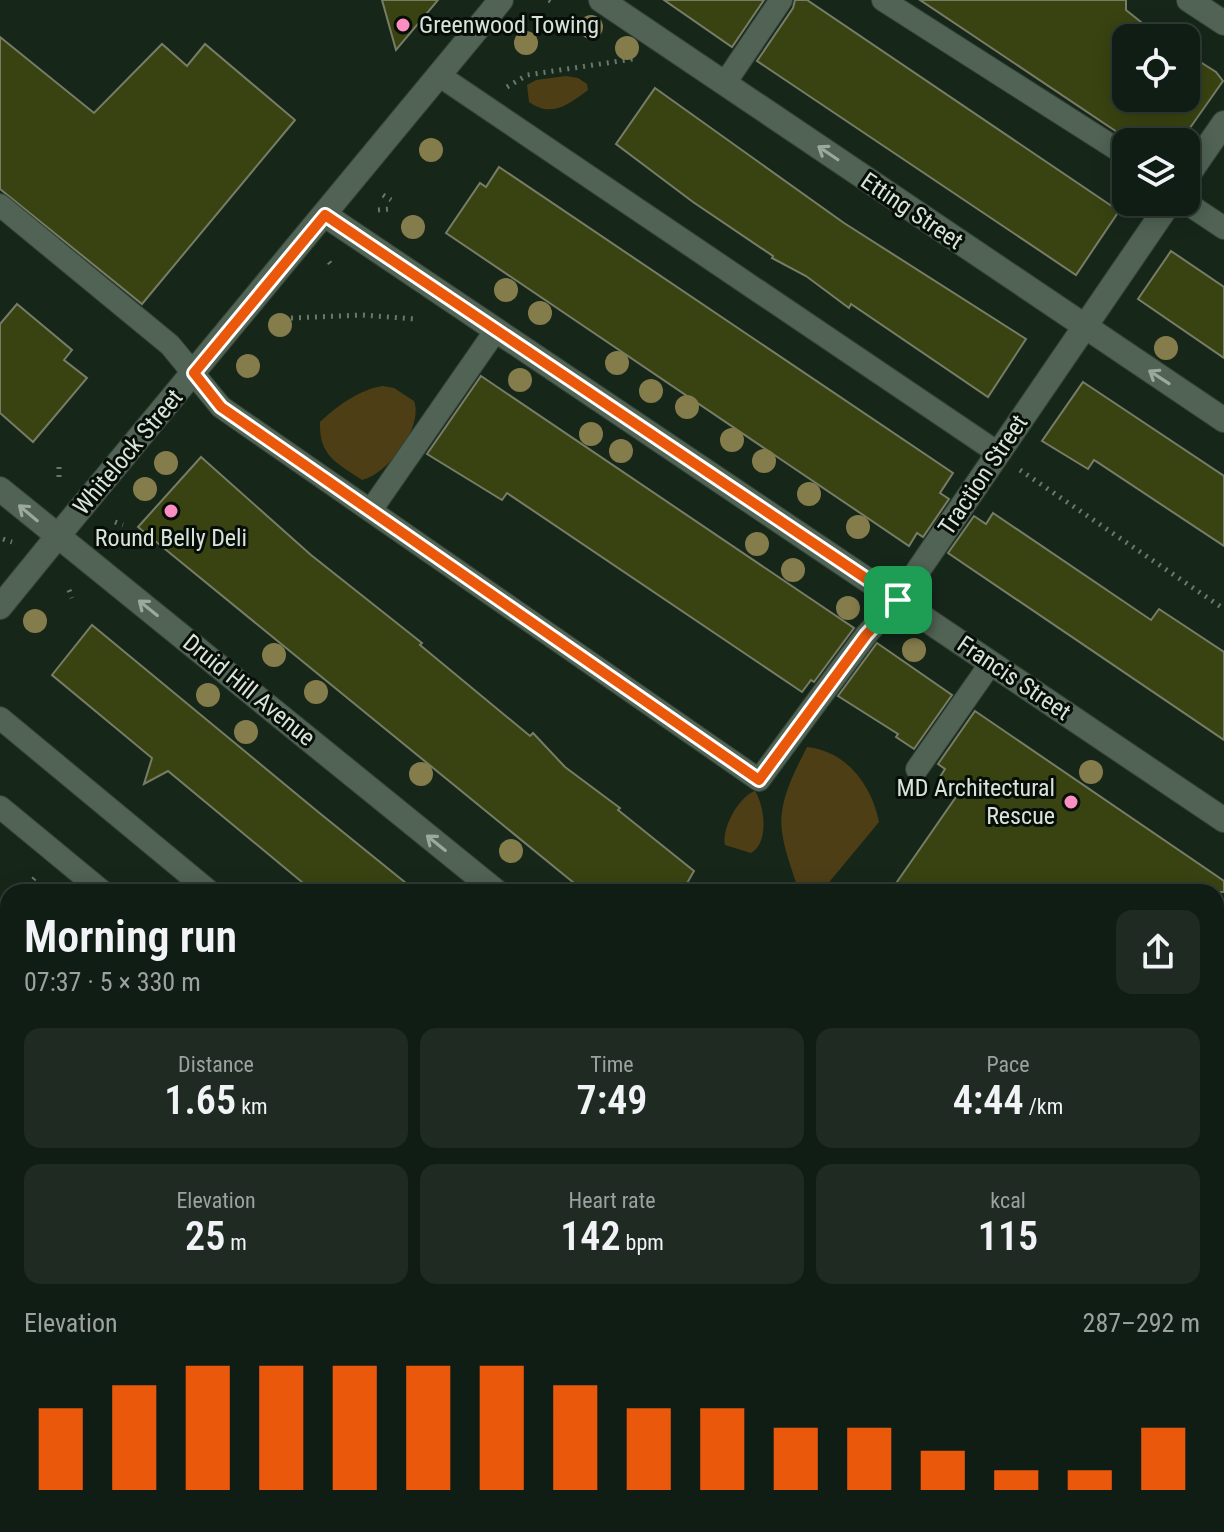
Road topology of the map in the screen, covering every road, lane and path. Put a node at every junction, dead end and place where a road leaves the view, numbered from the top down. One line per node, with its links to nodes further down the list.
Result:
1 (601, 0): 7 (street, Etting Street)
2 (781, 0): 9 (lane)
3 (883, 0): 12 (lane)
4 (1189, 0): 6 (street)
5 (492, 4): 8 (street, Whitelock Street)
6 (1224, 23)
7 (670, 46): 9 (street, Etting Street); 10 (path)
8 (440, 76): 10 (lane); 20 (street, Whitelock Street)
9 (725, 83): 25 (street, Etting Street, one-way to 9)
10 (486, 106): 29 (lane)
11 (1224, 123): 13 (street)
12 (1112, 146)
13 (1200, 158)
14 (383, 195): 15 (path)
15 (391, 200)
16 (0, 205): 27 (lane)
17 (390, 209): 18 (path)
18 (378, 210)
19 (1200, 212): 22 (lane)
20 (325, 215): 26 (street, Francis Street); 27 (street, Whitelock Street)
21 (1160, 216): 25 (street, Traction Street)
22 (1224, 228)
23 (291, 318): 24 (path)
24 (415, 319)
25 (1084, 328): 28 (street, Etting Street, one-way to 25); 29 (street, Traction Street)
26 (496, 330): 33 (lane); 41 (street, Francis Street)
27 (194, 373): 33 (lane); 36 (street, Whitelock Street)
28 (1224, 420)
29 (1006, 460): 41 (street, Traction Street); 43 (path)
30 (59, 467): 31 (path)
31 (59, 477)
32 (0, 489): 36 (street, Druid Hill Avenue, one-way to 32)
33 (371, 510): 41 (lane, Traction Street)
34 (115, 522): 35 (path)
35 (116, 531)
36 (57, 537): 42 (street, Whitelock Street); 51 (street, Druid Hill Avenue, one-way to 36)
37 (3, 539): 38 (path)
38 (12, 542)
39 (69, 590): 40 (path)
40 (72, 598)
41 (898, 600): 44 (street, Francis Street)
42 (0, 607)
43 (1224, 609)
44 (991, 663): 46 (lane); 48 (street, Francis Street)
45 (0, 718): 50 (lane)
46 (917, 769)
47 (0, 807): 49 (lane)
48 (1224, 820)
49 (93, 884)
50 (200, 884)
51 (487, 884)

